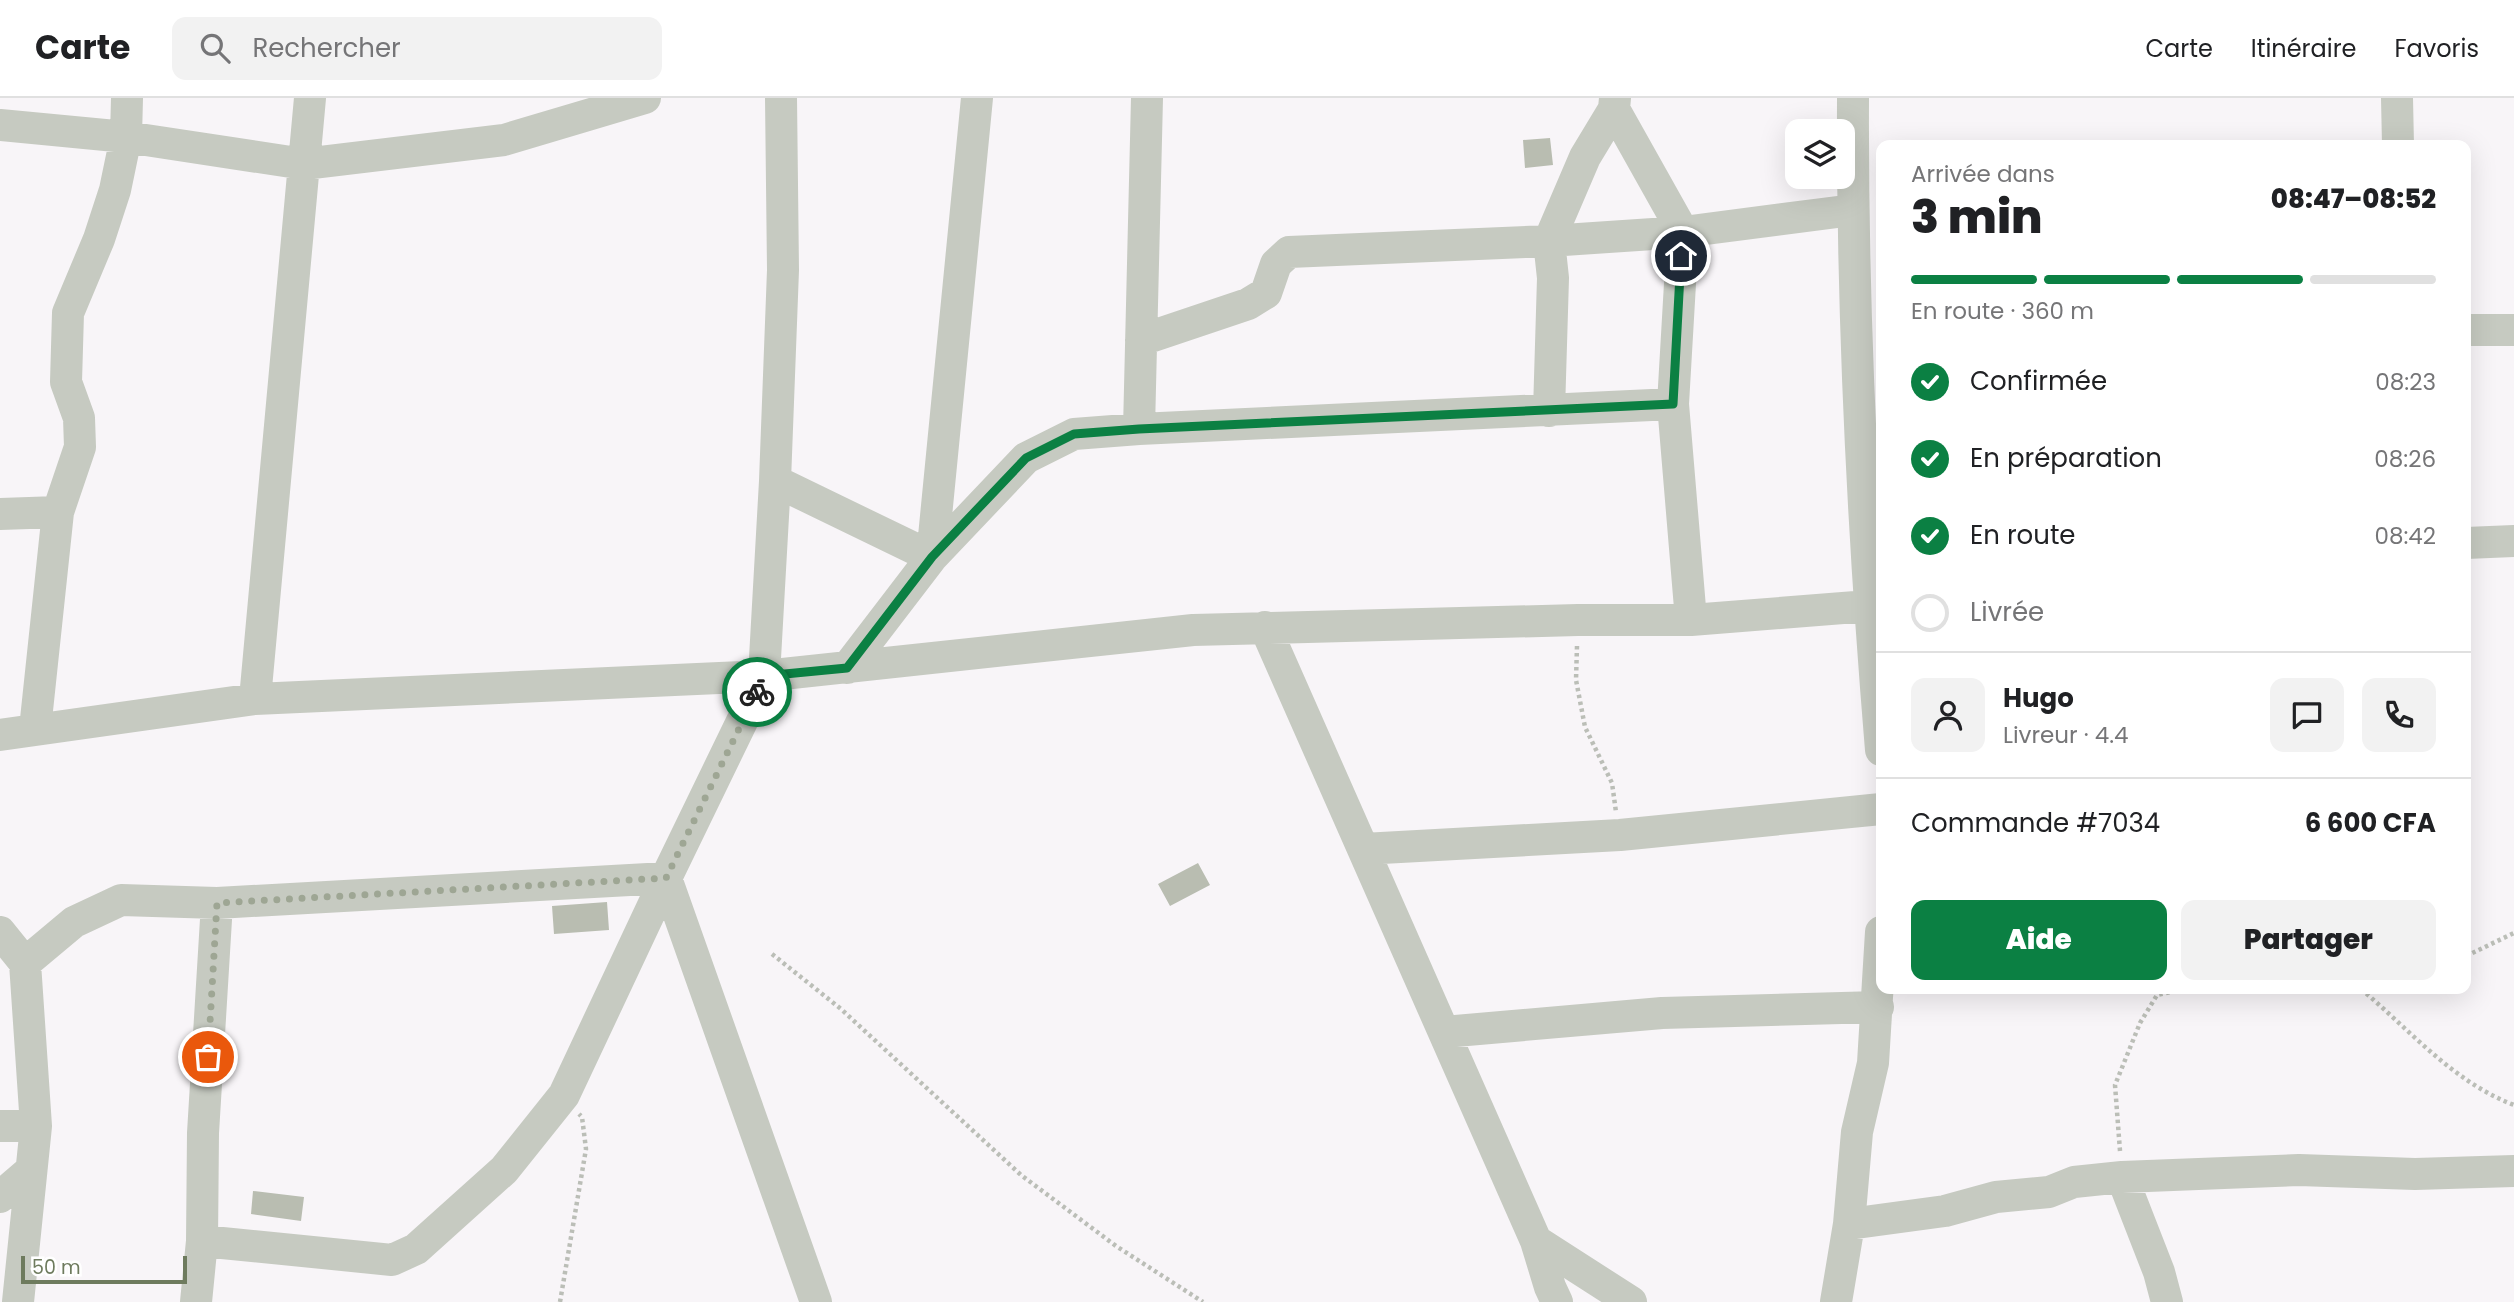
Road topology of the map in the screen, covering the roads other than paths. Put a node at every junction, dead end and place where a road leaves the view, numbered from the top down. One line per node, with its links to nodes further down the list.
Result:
1 (127, 98): 11 (street)
2 (310, 98): 13 (street)
3 (645, 98): 13 (street)
4 (781, 98): 23 (street)
5 (977, 98): 28 (street)
6 (1147, 98): 19 (street)
7 (1853, 98): 14 (street)
8 (2397, 98): 12 (street)
9 (1615, 103): 15 (street); 16 (street)
10 (0, 125): 11 (street)
11 (126, 137): 13 (street); 24 (street)
12 (2398, 140)
13 (304, 164): 35 (street)
14 (1853, 210): 15 (street); 29 (street)
15 (1683, 232): 16 (street); 20 (street)
16 (1549, 241): 19 (street); 21 (street)
17 (2471, 330): 18 (street)
18 (2514, 330)
19 (1141, 340): 22 (street)
20 (1673, 404): 21 (street); 30 (street)
21 (1549, 411): 22 (street)
22 (1139, 429): 28 (street)
23 (775, 481): 28 (street); 34 (street)
24 (58, 512): 25 (street); 36 (street)
25 (0, 514)
26 (2514, 541): 27 (street)
27 (2471, 543)
28 (932, 557): 33 (street)
29 (1875, 606): 30 (street); 32 (street)
30 (1691, 620): 31 (street)
31 (1265, 627): 33 (street); 39 (street)
32 (1876, 630)
33 (847, 668): 34 (street)
34 (764, 676): 35 (street); 40 (street)
35 (255, 699): 36 (street)
36 (35, 729): 37 (street)
37 (0, 735)
38 (1876, 809): 39 (street)
39 (1363, 849): 46 (street)
40 (666, 878): 41 (street); 54 (street); 58 (street)
41 (217, 903): 43 (street); 54 (street)
42 (0, 932): 43 (street)
43 (25, 963): 48 (street)
44 (1879, 994): 45 (street)
45 (1878, 1007): 46 (street); 53 (street)
46 (1444, 1032): 55 (street)
47 (0, 1126): 48 (street)
48 (37, 1126): 49 (street)
49 (30, 1171): 52 (street); 56 (street)
50 (2514, 1171): 51 (street)
51 (2122, 1177): 53 (street); 62 (street)
52 (0, 1197)
53 (1849, 1224): 61 (street)
54 (202, 1241): 57 (street)
55 (1536, 1241): 59 (street); 60 (street)
56 (18, 1302)
57 (196, 1302)
58 (816, 1302)
59 (1557, 1302)
60 (1631, 1302)
61 (1836, 1302)
62 (2168, 1302)

